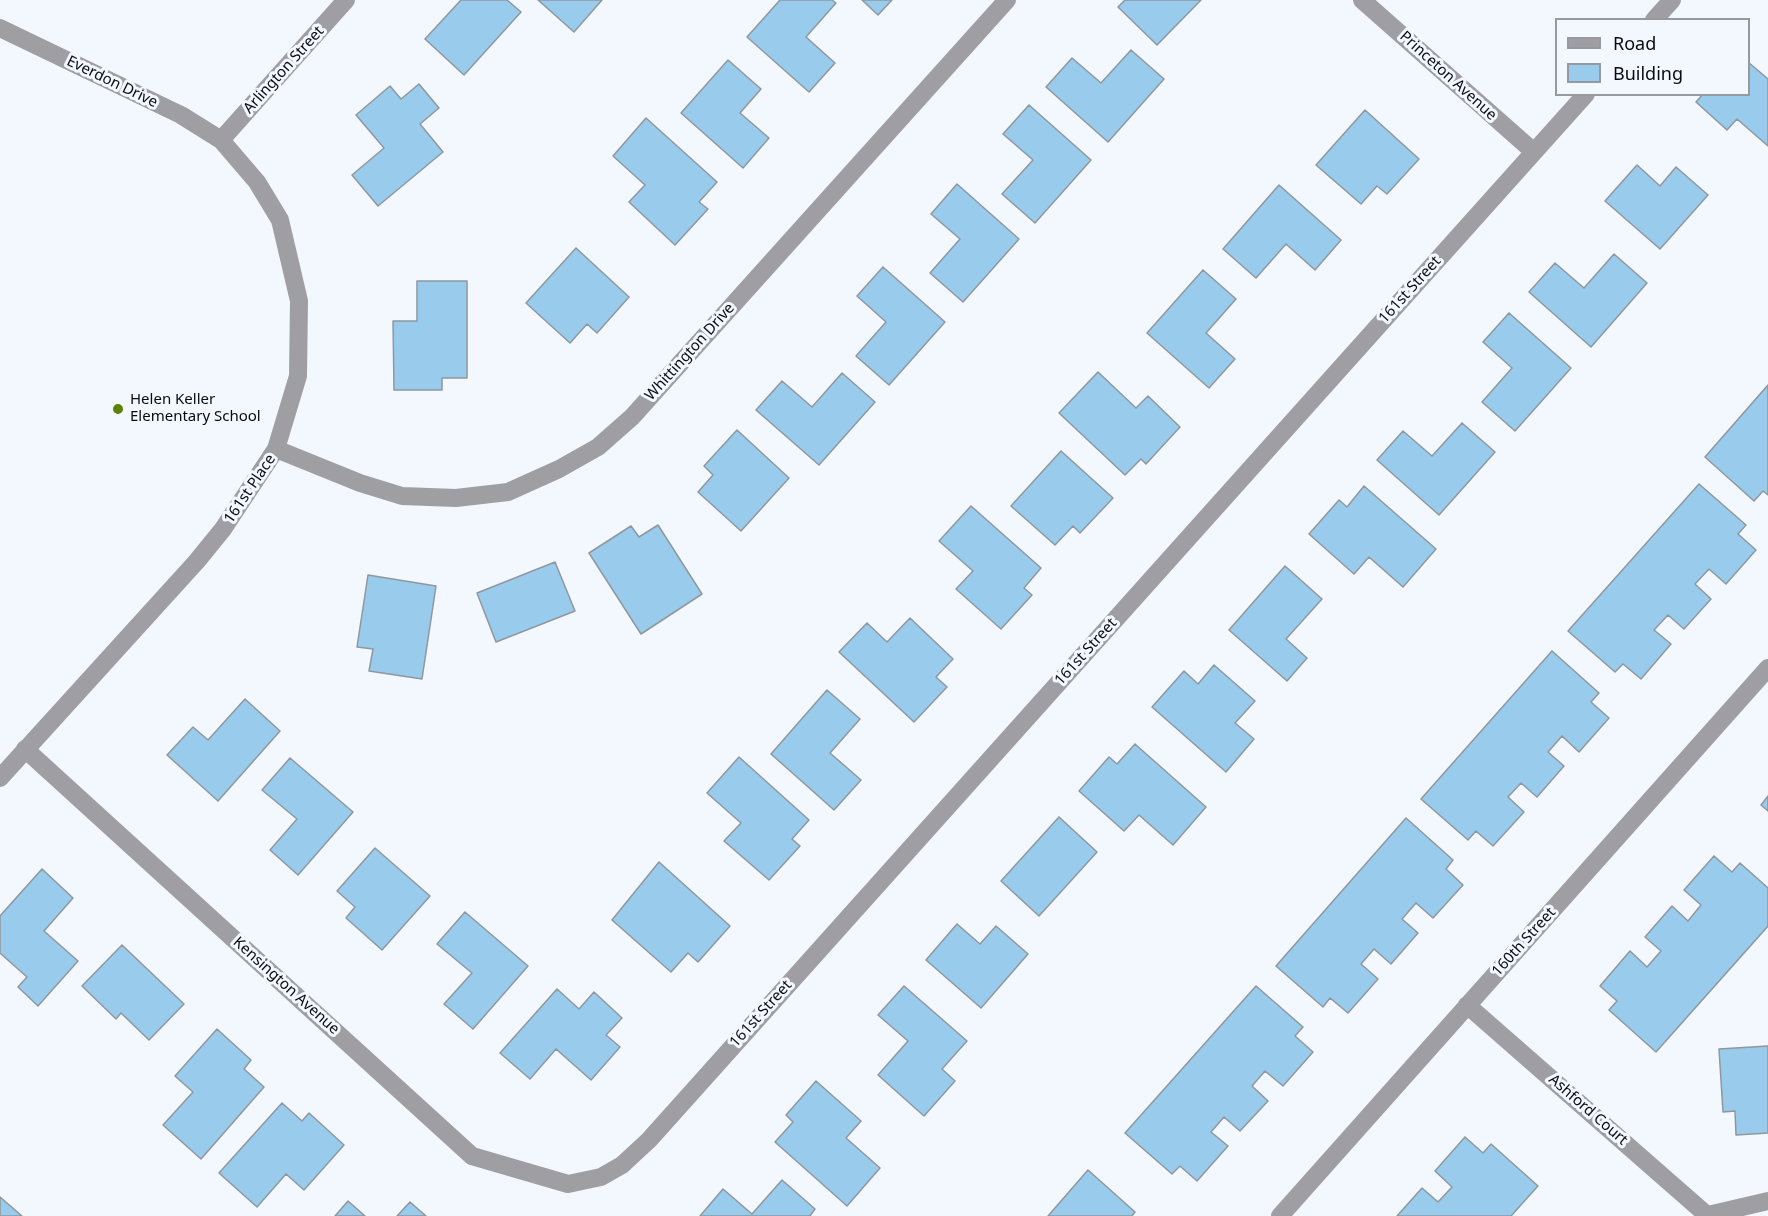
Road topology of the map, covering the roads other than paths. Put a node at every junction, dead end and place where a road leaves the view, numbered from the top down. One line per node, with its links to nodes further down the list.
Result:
1 (346, 0): 8 (street, Arlington Street)
2 (1007, 0): 10 (street, Whittington Drive)
3 (1362, 0): 9 (street, Princeton Avenue)
4 (1672, 0): 5 (street)
5 (1656, 18)
6 (0, 28): 8 (street, Everdon Drive)
7 (1584, 96): 9 (street, 161st Street)
8 (221, 140): 10 (street, 161st Place)
9 (1534, 152): 15 (street, 161st Street)
10 (276, 448): 12 (street, 161st Place)
11 (1768, 668): 14 (street, 160th Street)
12 (26, 749): 13 (street, 161st Place); 15 (street, Kensington Avenue)
13 (0, 778)
14 (1467, 1005): 17 (street, 160th Street); 18 (street, Ashford Court)
15 (568, 1184)
16 (1768, 1202): 18 (street, Ashford Court)
17 (1280, 1216)
18 (1708, 1216)

